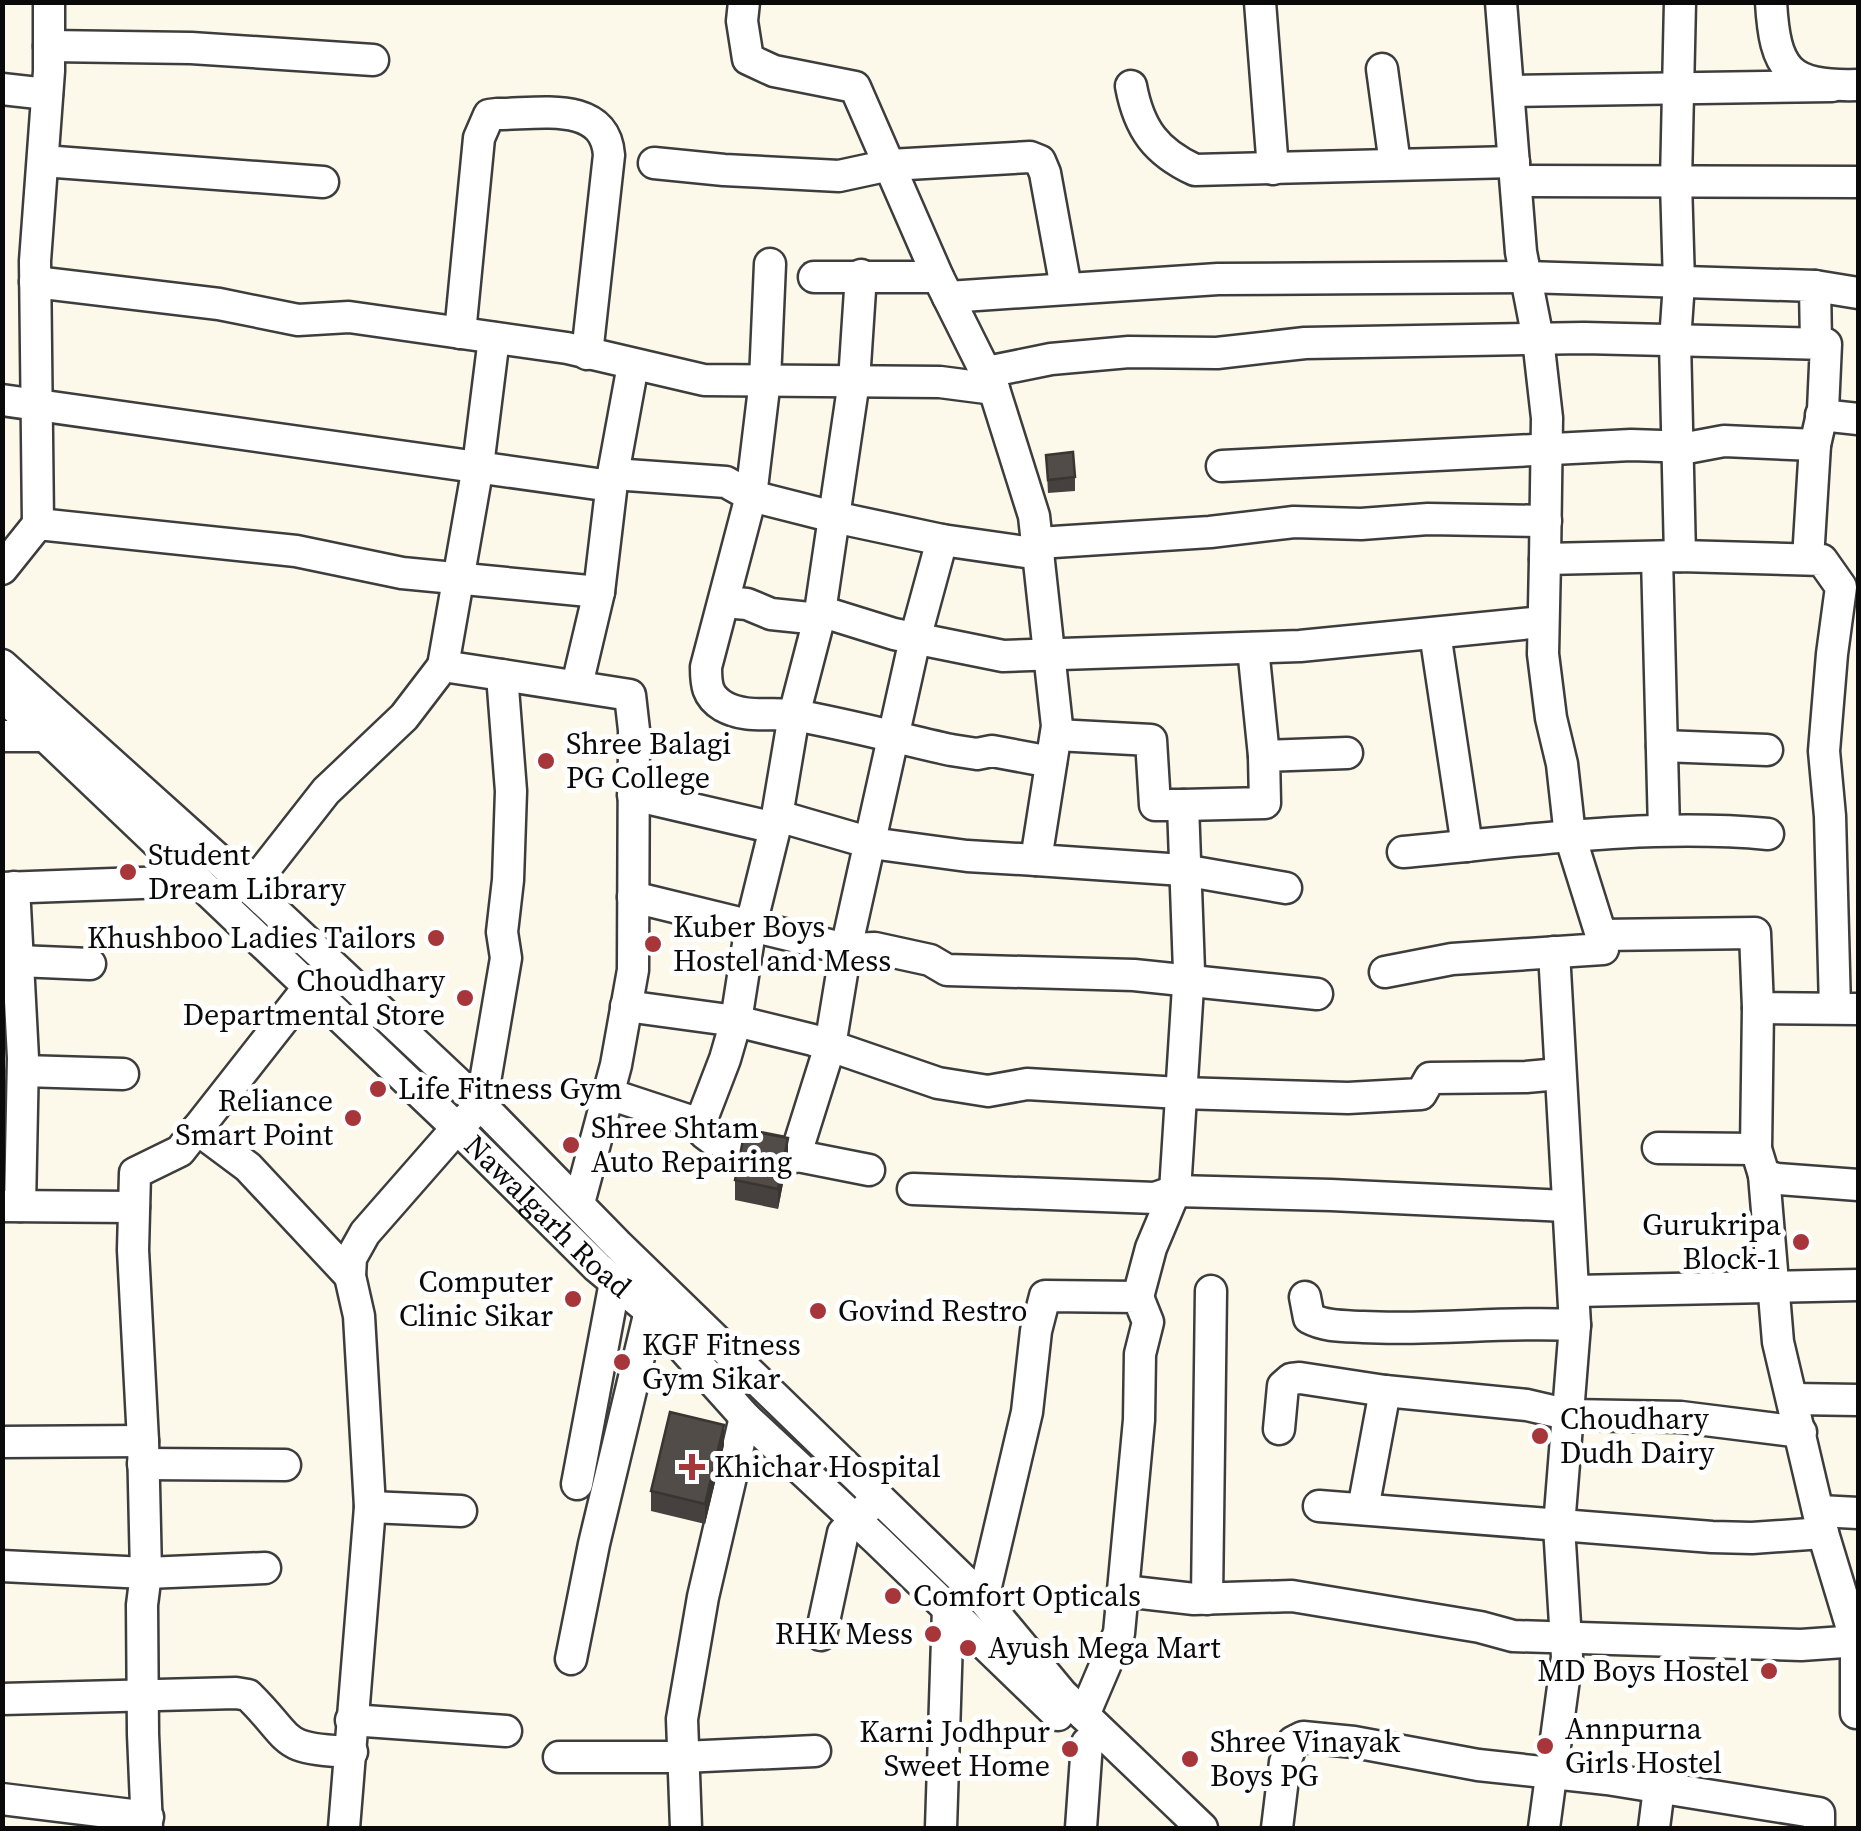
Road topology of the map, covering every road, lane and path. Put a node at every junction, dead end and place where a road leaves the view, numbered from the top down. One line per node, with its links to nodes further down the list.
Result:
1 (50, 2): 7 (street)
2 (744, 2): 19 (street)
3 (1260, 2): 20 (street)
4 (1501, 2): 14 (street)
5 (1680, 2): 13 (street)
6 (1771, 2): 10 (street)
7 (49, 46): 8 (street); 15 (street)
8 (373, 60)
9 (1382, 69): 18 (street)
10 (1845, 85): 13 (street)
11 (1131, 86): 20 (street)
12 (2, 89): 15 (street)
13 (1678, 89): 14 (street); 23 (street)
14 (1510, 91): 21 (street)
15 (48, 94): 16 (street)
16 (42, 161): 22 (street); 29 (street)
17 (654, 163): 19 (street)
18 (1396, 164): 20 (street); 21 (street)
19 (890, 165): 32 (street); 33 (street)
20 (1273, 169)
21 (1515, 172): 23 (street); 28 (street)
22 (323, 182)
23 (1676, 182): 24 (street); 30 (street)
24 (1858, 182)
25 (770, 264): 42 (street)
26 (861, 275): 27 (street); 32 (street); 44 (street)
27 (814, 277)
28 (1526, 277): 30 (street); 33 (street); 37 (street)
29 (35, 282): 35 (street); 46 (street)
30 (1679, 283): 31 (street); 38 (street)
31 (1815, 286): 34 (street); 39 (street)
32 (944, 288): 33 (street); 43 (street)
33 (1066, 288)
34 (1858, 293)
35 (460, 333): 36 (street); 40 (street)
36 (494, 338): 40 (street); 51 (street)
37 (1538, 339): 38 (street); 43 (street); 50 (street)
38 (1674, 341): 39 (street); 49 (street)
39 (1816, 344): 48 (street)
40 (587, 354): 41 (street)
41 (632, 365): 42 (street); 53 (street)
42 (765, 380): 44 (street); 54 (street)
43 (990, 380): 44 (street); 59 (street)
44 (854, 381): 55 (street)
45 (2, 400): 46 (street)
46 (35, 404): 51 (street); 57 (street)
47 (1858, 419): 48 (street)
48 (1818, 430): 49 (street); 62 (street)
49 (1676, 446): 50 (street); 60 (street)
50 (1547, 449): 52 (street); 56 (street)
51 (478, 466): 53 (street); 64 (street)
52 (1222, 466)
53 (612, 480): 54 (street); 66 (street)
54 (751, 496): 55 (street); 67 (street)
55 (834, 517): 58 (street); 68 (street)
56 (1546, 521): 59 (street); 61 (street)
57 (38, 524): 63 (street); 64 (street)
58 (942, 540): 59 (street); 71 (street)
59 (1039, 549): 73 (street)
60 (1668, 556): 61 (street); 62 (street); 83 (street)
61 (1545, 559): 69 (street)
62 (1808, 559): 65 (street)
63 (2, 569)
64 (458, 579): 66 (street); 75 (street)
65 (1850, 587): 90 (street)
66 (599, 592): 77 (street)
67 (724, 602): 68 (street); 79 (street)
68 (820, 615): 71 (street); 79 (street)
69 (1542, 622): 70 (street); 94 (street)
70 (1435, 632): 72 (street); 96 (street)
71 (915, 639): 73 (street); 82 (street)
72 (1253, 648): 73 (street); 87 (street)
73 (1051, 657): 84 (street)
74 (2, 665): 102 (street)
75 (443, 666): 76 (street); 102 (street)
76 (502, 675): 77 (street); 125 (street)
77 (577, 685): 88 (street)
78 (2, 695): 81 (street, Nawalgarh Road)
79 (794, 715): 82 (street); 91 (street)
80 (2, 736): 81 (street)
81 (46, 736): 100 (street, Nawalgarh Road)
82 (896, 738): 84 (street); 95 (street)
83 (1662, 746): 85 (street); 92 (street)
84 (1053, 748): 89 (street); 98 (street)
85 (1767, 750)
86 (1347, 753): 87 (street)
87 (1264, 756): 89 (street)
88 (634, 795): 91 (street); 104 (street)
89 (1183, 805): 99 (street)
90 (1844, 815): 117 (street)
91 (777, 822): 95 (street); 105 (street)
92 (1664, 830): 93 (street); 94 (street)
93 (1768, 834)
94 (1570, 836): 96 (street); 106 (street)
95 (871, 843): 98 (street); 107 (street)
96 (1467, 846): 97 (street)
97 (1403, 852)
98 (1036, 860): 99 (street)
99 (1183, 870): 103 (street); 112 (street)
100 (196, 881): 101 (street); 113 (street, Nawalgarh Road)
101 (8, 888): 109 (street)
102 (250, 888): 125 (street)
103 (1286, 888)
104 (633, 897): 105 (street); 115 (street)
105 (752, 925): 107 (street); 118 (street)
106 (1601, 935): 108 (street); 116 (street)
107 (846, 949): 112 (street); 119 (street)
108 (1554, 952): 111 (street); 122 (street)
109 (12, 954): 110 (street); 120 (street)
110 (90, 964)
111 (1385, 972)
112 (1188, 980): 114 (street); 124 (street)
113 (308, 988): 127 (street, Nawalgarh Road); 128 (street)
114 (1317, 994)
115 (626, 1006): 118 (street); 123 (street)
116 (1758, 1008): 117 (street); 132 (street)
117 (1847, 1008)
118 (736, 1021): 119 (street); 126 (street)
119 (830, 1046): 124 (street); 131 (street)
120 (16, 1063): 121 (street); 129 (street)
121 (122, 1074)
122 (1559, 1074): 124 (street); 139 (street)
123 (609, 1094): 126 (street); 137 (street)
124 (1180, 1094): 136 (street)
125 (481, 1105): 127 (street); 137 (street)
126 (700, 1124): 131 (street)
127 (456, 1128): 141 (street); 142 (street, Nawalgarh Road)
128 (197, 1129): 140 (street); 141 (street)
129 (12, 1138): 138 (street)
130 (1658, 1148): 132 (street)
131 (795, 1156): 133 (street)
132 (1760, 1162): 134 (street); 143 (street)
133 (869, 1170)
134 (1858, 1184)
135 (913, 1189): 136 (street)
136 (1175, 1191): 139 (street); 147 (street)
137 (579, 1203): 162 (street)
138 (11, 1206): 140 (street)
139 (1566, 1206): 146 (street)
140 (134, 1207): 159 (street)
141 (350, 1276): 164 (street)
142 (615, 1282): 149 (street, Nawalgarh Road); 161 (street)
143 (1774, 1285): 144 (street); 146 (street); 152 (street)
144 (1858, 1285)
145 (1211, 1291): 175 (street)
146 (1574, 1291): 150 (street)
147 (1138, 1297): 174 (street); 176 (street)
148 (1305, 1297): 150 (street)
149 (650, 1311): 155 (street, Nawalgarh Road); 181 (street)
150 (1575, 1325): 154 (street)
151 (1385, 1391): 154 (street); 156 (street); 165 (street)
152 (1793, 1399): 153 (street); 157 (street)
153 (1858, 1400)
154 (1570, 1415): 157 (street); 170 (street)
155 (744, 1417): 168 (street, Nawalgarh Road); 191 (street)
156 (1279, 1429)
157 (1801, 1432): 169 (street)
158 (2, 1442): 159 (street)
159 (143, 1452): 160 (street); 173 (street)
160 (285, 1466)
161 (577, 1484)
162 (878, 1498): 168 (street); 176 (street)
163 (1318, 1506): 165 (street)
164 (370, 1507): 166 (street); 185 (street)
165 (1364, 1509): 170 (street)
166 (460, 1511)
167 (1858, 1513): 169 (street)
168 (854, 1518): 177 (street, Nawalgarh Road); 178 (street)
169 (1821, 1522): 170 (street); 180 (street)
170 (1559, 1526): 179 (street)
171 (2, 1566): 173 (street)
172 (265, 1568): 173 (street)
173 (146, 1573): 182 (street)
174 (1124, 1591): 175 (street); 186 (street)
175 (1206, 1598): 179 (street)
176 (983, 1599): 186 (street)
177 (948, 1608): 186 (street, Nawalgarh Road); 198 (street)
178 (821, 1635)
179 (1564, 1640): 180 (street); 192 (street)
180 (1857, 1642): 184 (street)
181 (571, 1659)
182 (145, 1693): 183 (street); 189 (street); 195 (street)
183 (2, 1698)
184 (1856, 1713)
185 (351, 1720): 187 (street); 189 (street)
186 (1085, 1729): 199 (street); 200 (street, Nawalgarh Road); 201 (street)
187 (506, 1731)
188 (815, 1751): 191 (street)
189 (352, 1752): 196 (street)
190 (559, 1757): 191 (street)
191 (683, 1757): 197 (street)
192 (1554, 1774): 193 (street); 202 (street); 203 (street)
193 (1659, 1788): 204 (street); 205 (street)
194 (2, 1799): 195 (street)
195 (148, 1822)
196 (344, 1828)
197 (686, 1828)
198 (941, 1828)
199 (1081, 1828)
200 (1175, 1828)
201 (1202, 1828)
202 (1277, 1828)
203 (1544, 1828)
204 (1654, 1828)
205 (1819, 1828)

